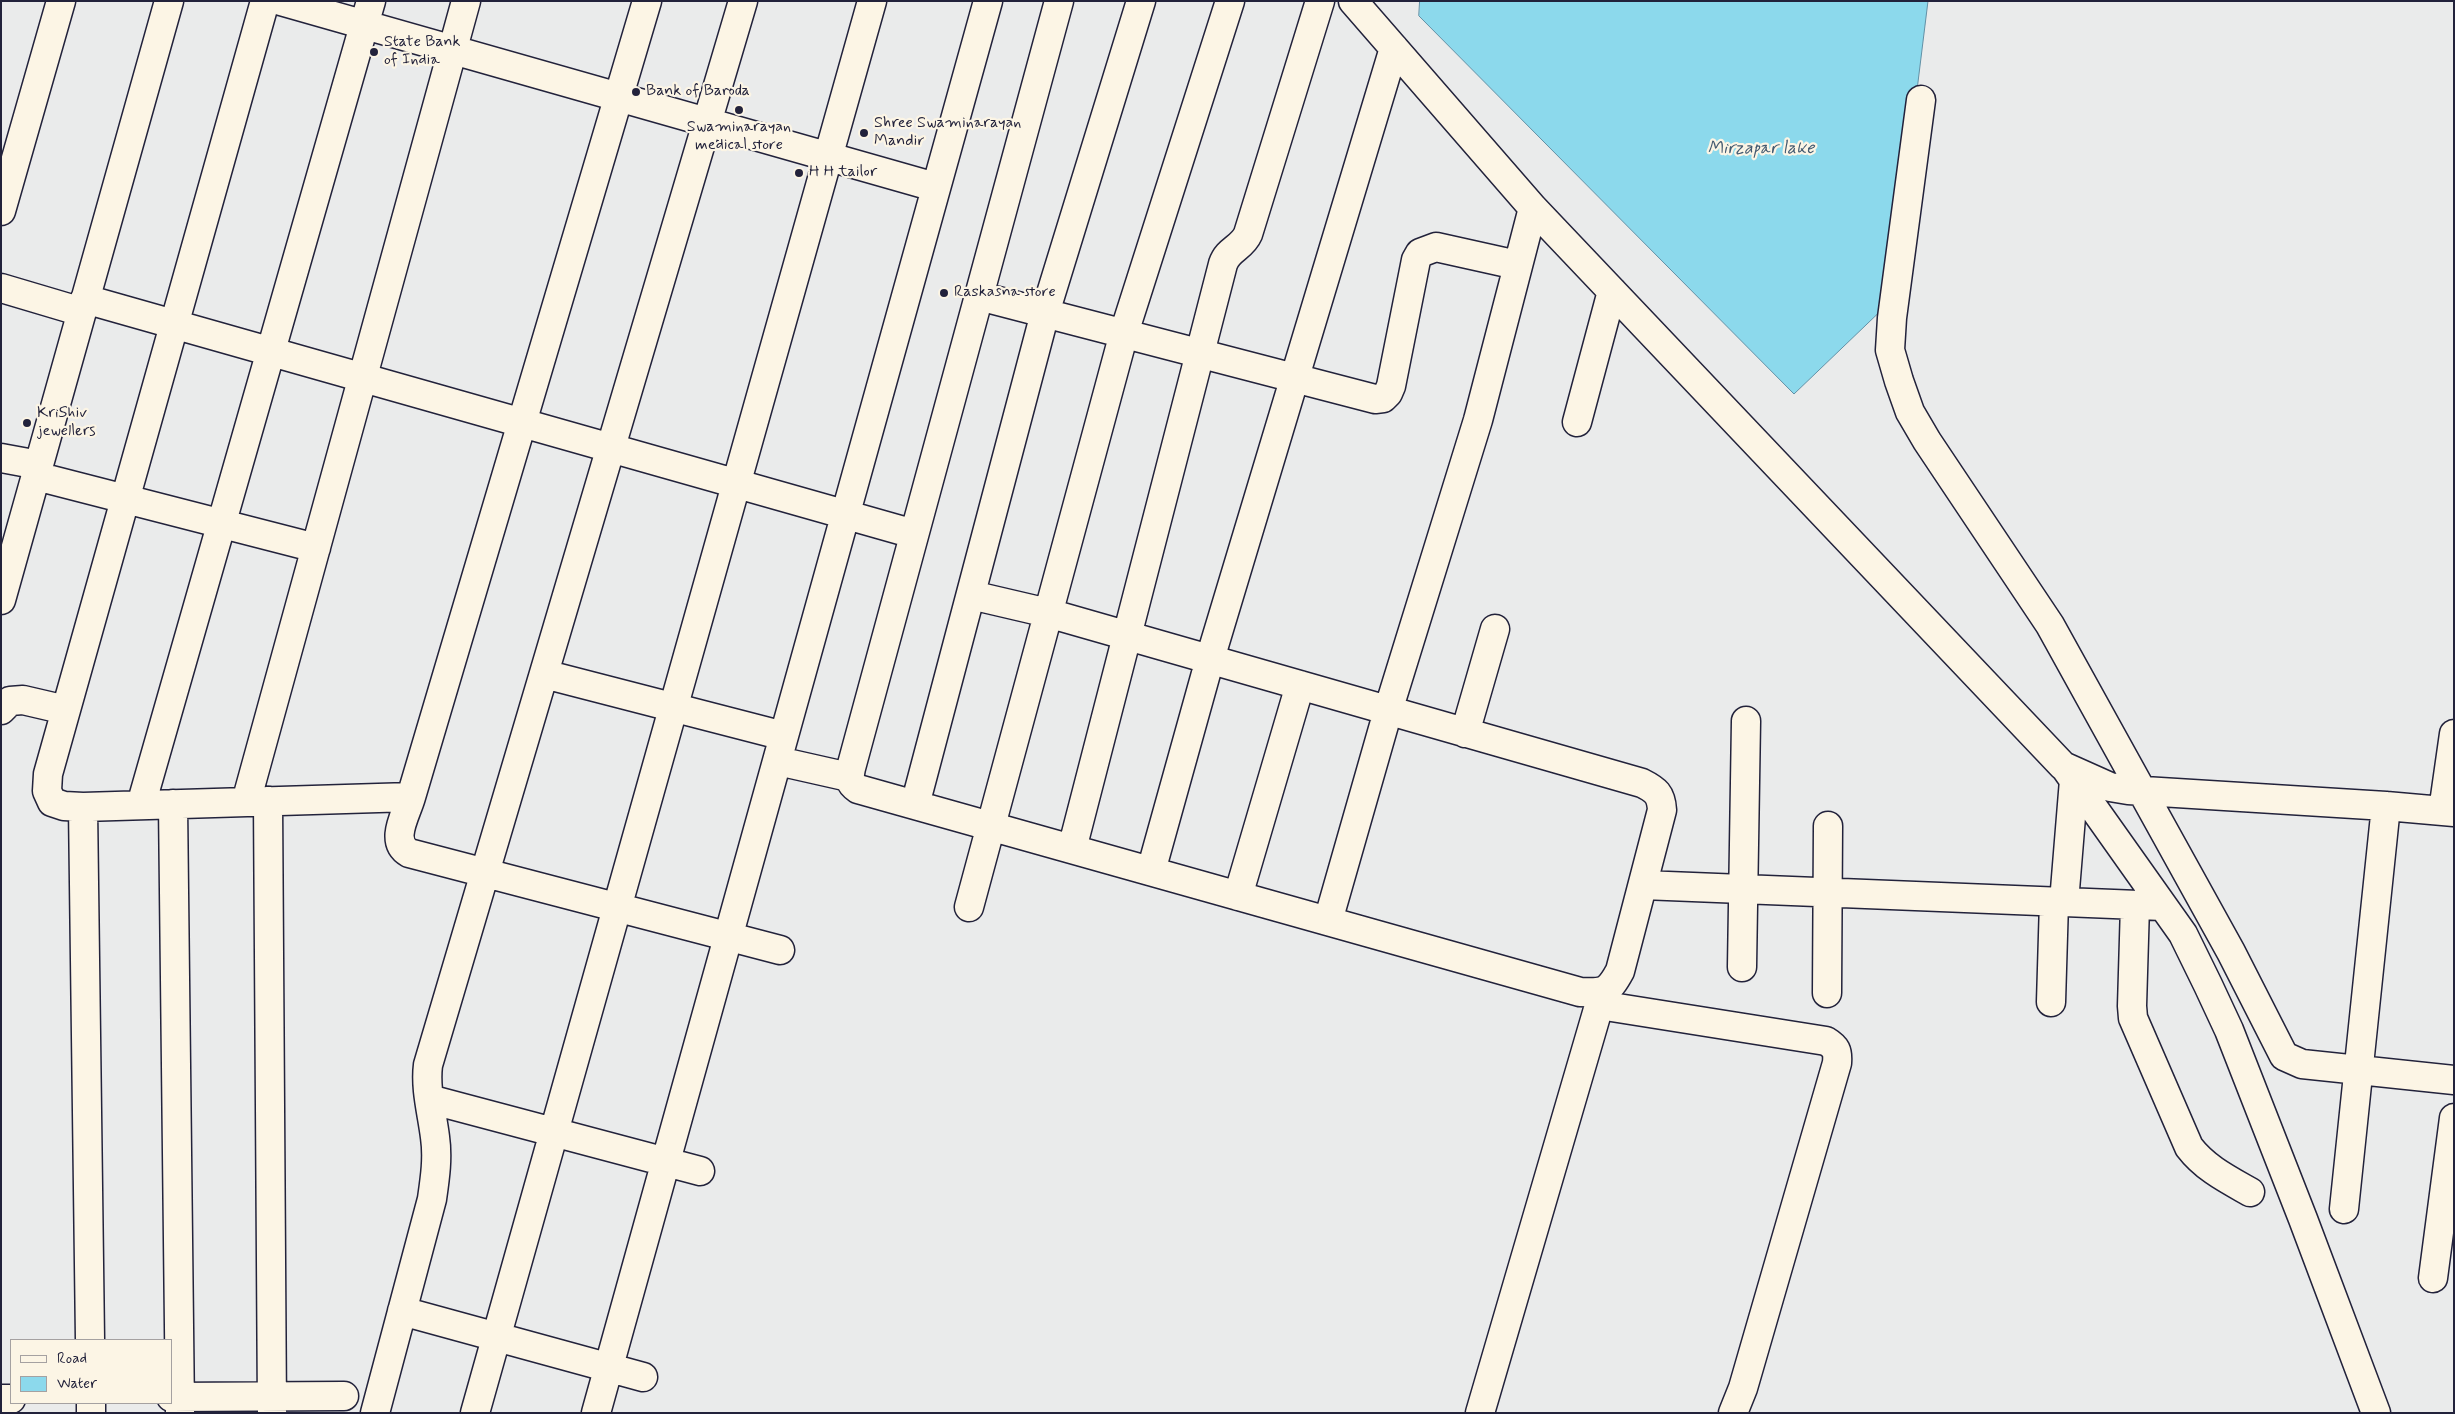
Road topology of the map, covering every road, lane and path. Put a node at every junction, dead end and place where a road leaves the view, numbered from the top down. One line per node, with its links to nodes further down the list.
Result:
1 (62, 1): 24 (street)
2 (169, 1): 29 (street)
3 (265, 1): 31 (street)
4 (280, 1): 15 (street)
5 (466, 1): 17 (street)
6 (647, 1): 18 (street)
7 (743, 1): 20 (street)
8 (872, 1): 21 (street)
9 (988, 1): 22 (street)
10 (1059, 1): 28 (street)
11 (1141, 1): 30 (street)
12 (1230, 1): 32 (street)
13 (1320, 1): 34 (street)
14 (1353, 1): 16 (street)
15 (368, 13): 17 (street); 33 (street)
16 (1394, 48): 23 (street); 36 (street)
17 (452, 50): 18 (street); 35 (street)
18 (619, 97): 20 (street); 38 (street)
19 (1921, 100): 66 (street)
20 (708, 122): 21 (street); 39 (street)
21 (828, 157): 22 (street); 42 (street)
22 (935, 187): 44 (street)
23 (1533, 208): 25 (street); 27 (street)
24 (1, 212)
25 (1517, 265): 36 (street); 59 (street)
26 (1, 288): 29 (street)
27 (1612, 291): 37 (street); 64 (street)
28 (979, 296): 30 (street); 46 (street)
29 (84, 306): 31 (street); 41 (street)
30 (1046, 313): 32 (street); 48 (street)
31 (174, 325): 33 (street); 43 (street)
32 (1124, 333): 34 (street); 50 (street)
33 (272, 352): 35 (street); 45 (street)
34 (1199, 353): 36 (street); 52 (street)
35 (362, 378): 38 (street); 47 (street)
36 (1295, 378): 53 (street)
37 (1577, 422)
38 (522, 423): 39 (street); 67 (street)
39 (611, 449): 42 (street); 54 (street)
40 (1, 458): 41 (street)
41 (38, 470): 43 (street); 49 (street)
42 (736, 484): 44 (street); 56 (street)
43 (125, 499): 45 (street); 58 (street)
44 (845, 515): 46 (street); 63 (street)
45 (223, 524): 47 (street); 70 (street)
46 (914, 534): 65 (street)
47 (316, 548): 68 (street)
48 (971, 595): 50 (street); 71 (street)
49 (1, 600)
50 (1048, 613): 52 (street); 75 (street)
51 (1494, 629): 61 (street)
52 (1128, 636): 53 (street); 77 (street)
53 (1210, 660): 55 (street); 78 (street)
54 (544, 674): 56 (street); 79 (street)
55 (1300, 685): 59 (street); 83 (street)
56 (673, 707): 63 (street); 86 (street)
57 (1, 710): 58 (street)
58 (66, 710): 73 (street)
59 (1388, 711): 61 (street); 89 (street)
60 (1746, 721): 81 (street)
61 (1465, 732): 80 (street)
62 (2454, 734): 74 (street)
63 (781, 749): 65 (street); 90 (street)
64 (2068, 773): 66 (street); 84 (street); 87 (street)
65 (850, 777): 71 (street)
66 (2143, 792): 72 (street); 96 (street)
67 (411, 797): 68 (street); 79 (street)
68 (257, 801): 69 (street); 113 (street)
69 (173, 804): 70 (street); 112 (street)
70 (141, 805): 73 (street)
71 (915, 805): 75 (street)
72 (2386, 806): 74 (street); 96 (street)
73 (83, 807): 108 (street)
74 (2448, 812)
75 (991, 826): 77 (street); 88 (street)
76 (1828, 826): 82 (street)
77 (1072, 849): 78 (street)
78 (1151, 871): 83 (street)
79 (485, 872): 86 (street); 98 (street)
80 (1643, 885): 81 (street); 94 (street)
81 (1744, 889): 82 (street); 92 (street)
82 (1827, 892): 84 (street); 93 (street)
83 (1238, 896): 89 (street)
84 (2059, 902): 85 (street); 95 (street)
85 (2135, 905): 87 (street); 103 (street)
86 (617, 906): 90 (street); 100 (street)
87 (2163, 906): 119 (street)
88 (969, 907)
89 (1328, 921): 94 (street)
90 (729, 936): 91 (street); 101 (street)
91 (780, 950)
92 (1742, 967)
93 (1827, 993)
94 (1601, 999): 117 (street); 118 (street)
95 (2050, 1002)
96 (2359, 1069): 97 (street); 104 (street)
97 (2454, 1080)
98 (429, 1099): 100 (street); 106 (street)
99 (2454, 1118): 105 (street)
100 (553, 1132): 101 (street); 107 (street)
101 (666, 1162): 102 (street); 109 (street)
102 (700, 1171)
103 (2250, 1192)
104 (2344, 1210)
105 (2433, 1278)
106 (402, 1311): 107 (street); 114 (street)
107 (496, 1337): 109 (street); 115 (street)
108 (90, 1339)
109 (608, 1367): 110 (street); 116 (street)
110 (643, 1377)
111 (344, 1396): 113 (street)
112 (177, 1402): 113 (street)
113 (272, 1404)
114 (375, 1413)
115 (474, 1413)
116 (596, 1413)
117 (1480, 1413)
118 (1733, 1413)
119 (2376, 1413)

